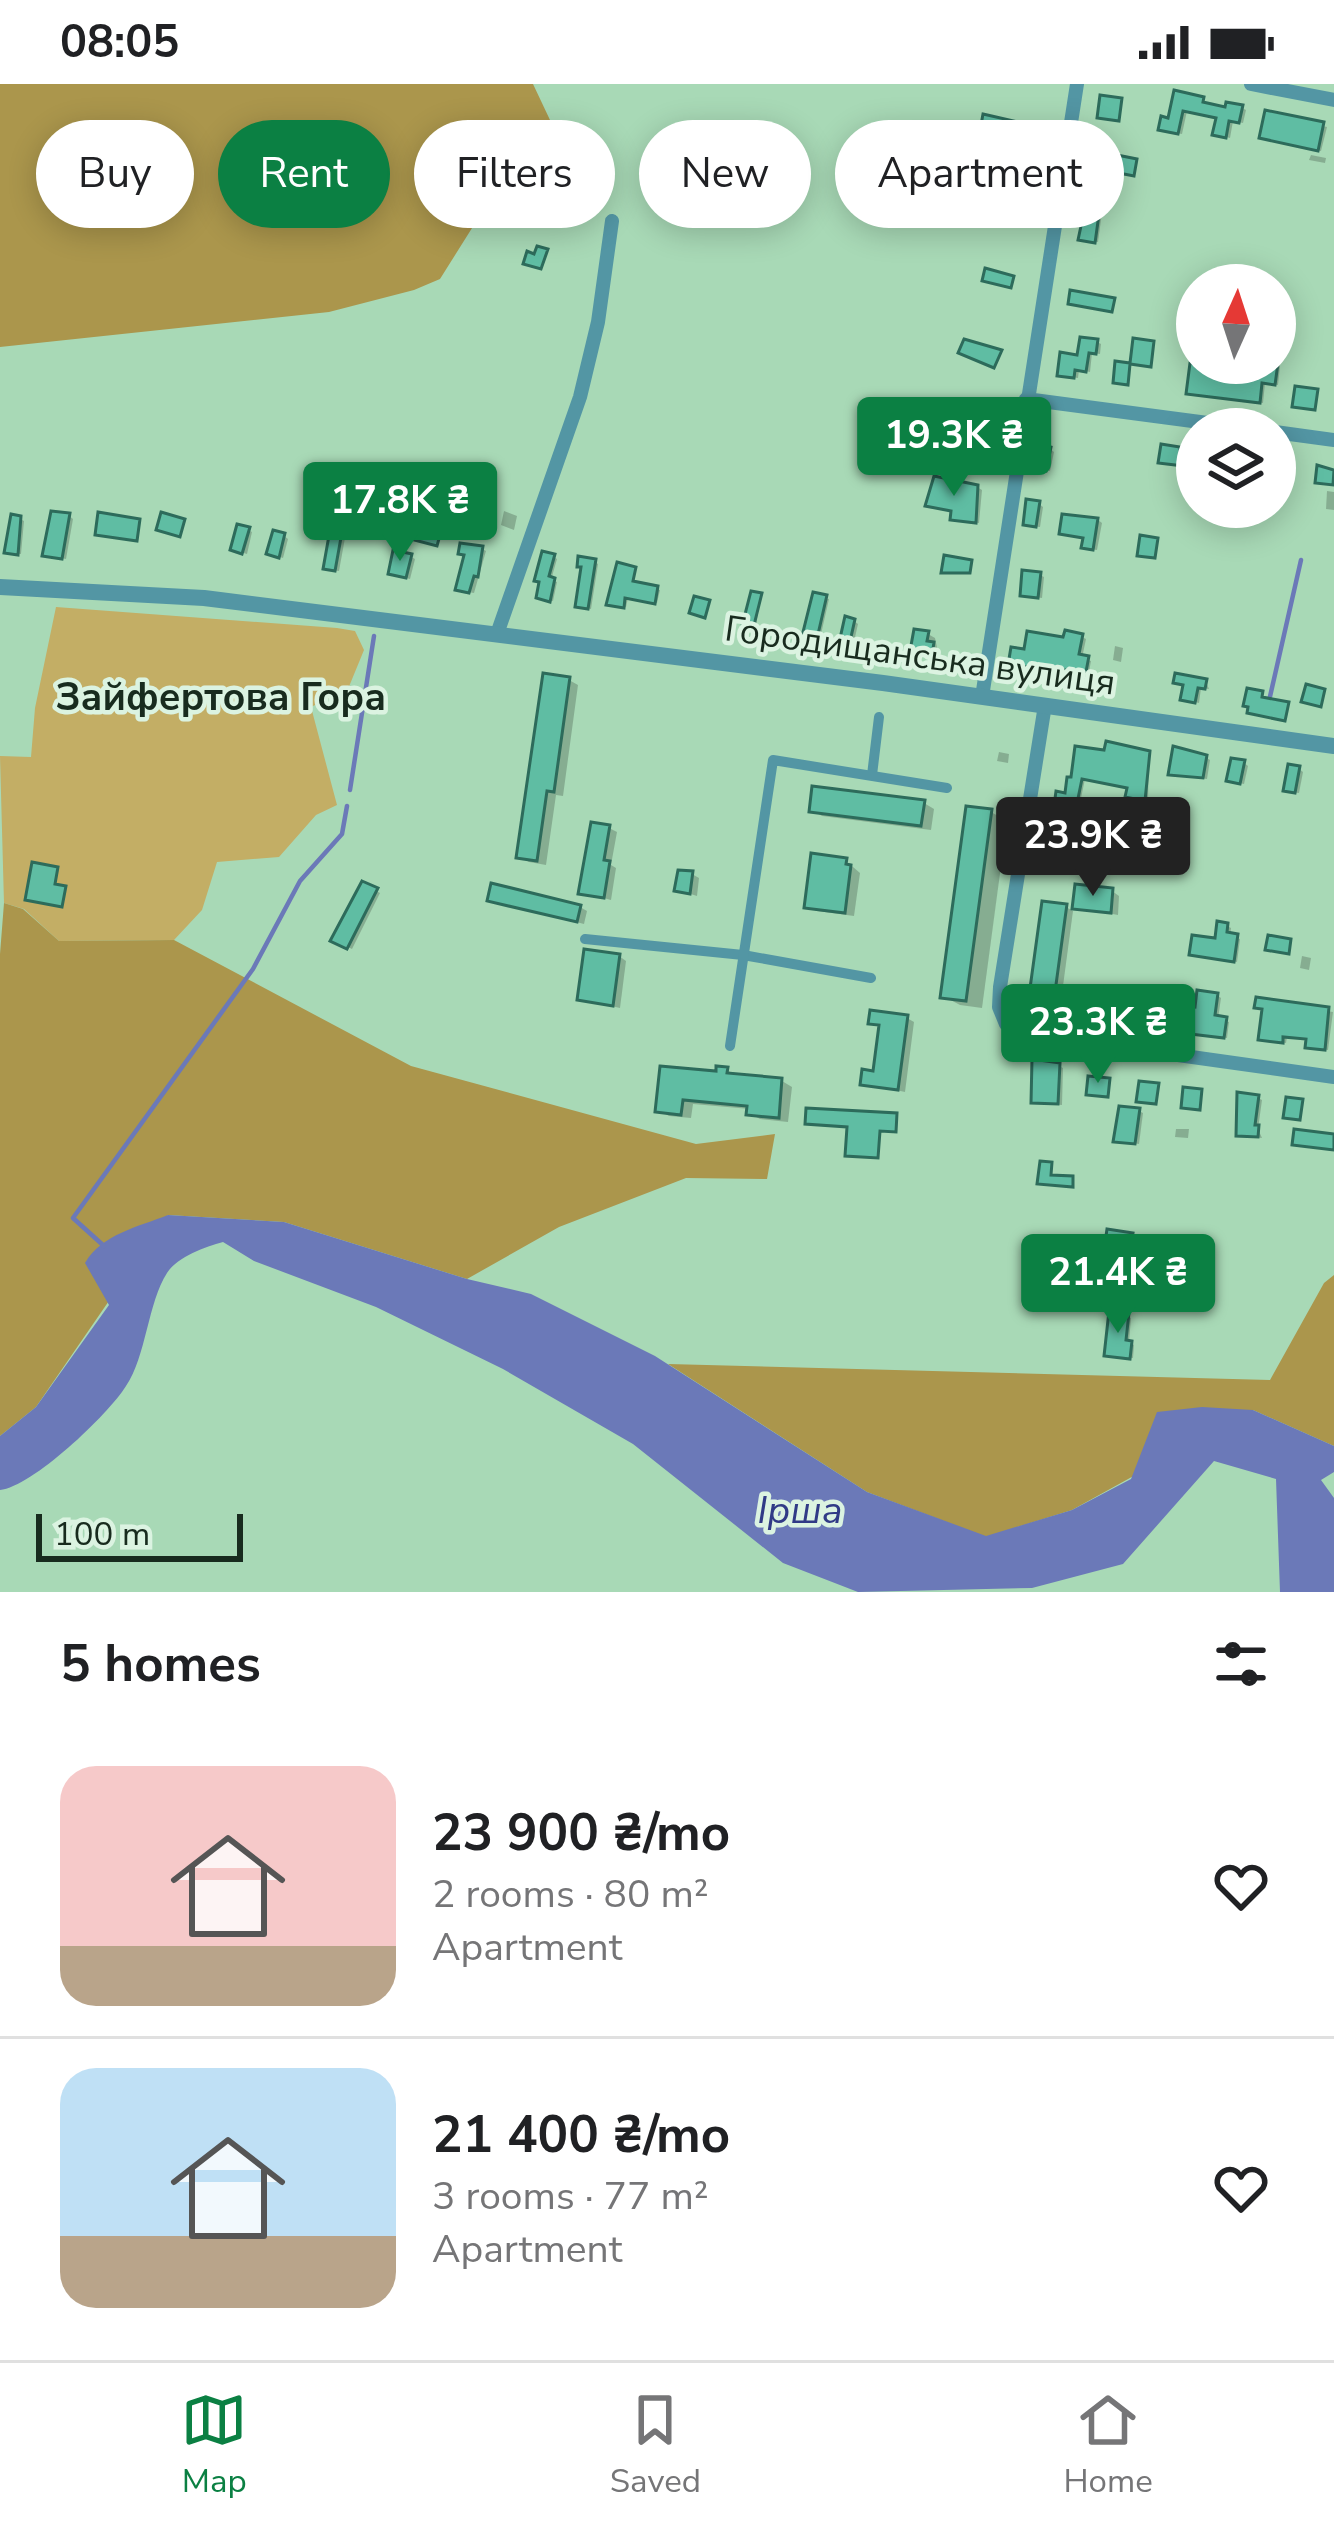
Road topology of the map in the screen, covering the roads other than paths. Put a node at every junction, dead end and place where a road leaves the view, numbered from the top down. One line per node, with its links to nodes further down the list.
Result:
1 (1077, 84): 5 (street)
2 (1251, 84): 3 (street)
3 (1334, 100)
4 (610, 228): 10 (street)
5 (1026, 399): 6 (street); 11 (street)
6 (1176, 419)
7 (1296, 435): 8 (street)
8 (1334, 440)
9 (0, 587): 10 (street, Городищанська вулиця)
10 (497, 634): 11 (street, Городищанська вулиця)
11 (982, 697): 12 (street, Городищанська вулиця)
12 (1045, 705): 14 (street, Городищанська вулиця); 21 (street)
13 (879, 717): 15 (street)
14 (1334, 746)
15 (872, 775): 16 (street); 18 (street)
16 (947, 788)
17 (585, 939): 18 (street)
18 (743, 955): 19 (street); 20 (street)
19 (871, 978)
20 (730, 1046)
21 (1334, 1076)

